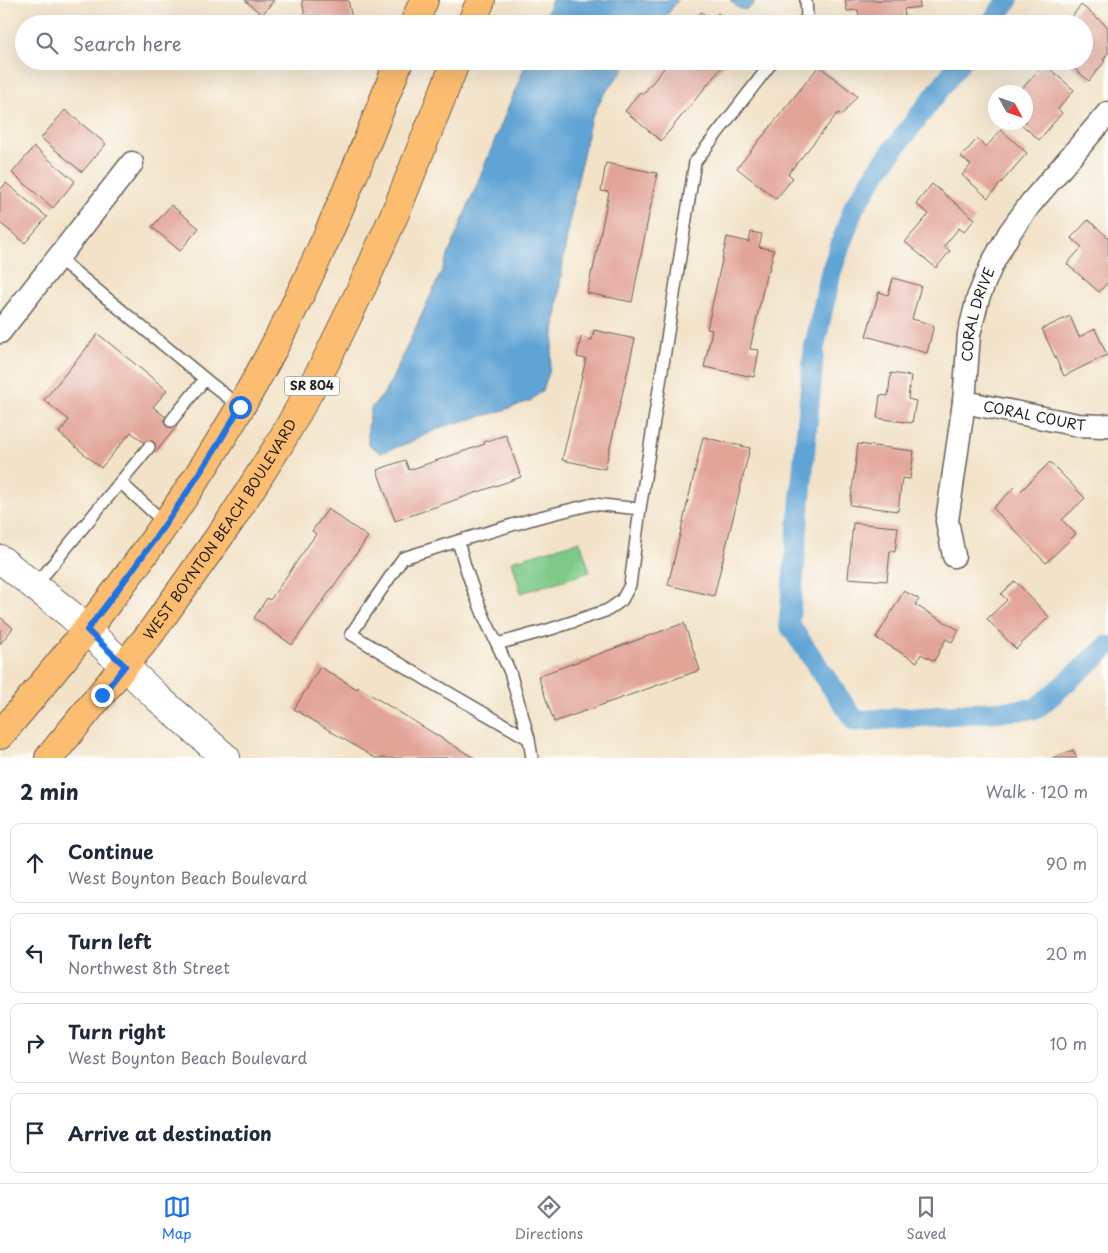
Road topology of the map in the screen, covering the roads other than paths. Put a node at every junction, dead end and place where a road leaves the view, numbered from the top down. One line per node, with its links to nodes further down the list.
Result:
1 (424, 0): 4 (main road)
2 (481, 0): 5 (main road)
3 (806, 0): 6 (lane)
4 (418, 15)
5 (475, 15)
6 (807, 15)
7 (395, 70): 16 (main road)
8 (452, 70): 29 (main road, WEST BOYNTON BEACH BOULEVARD / SR 804)
9 (766, 70): 21 (lane)
10 (1108, 113): 15 (street, CORAL DRIVE)
11 (132, 163): 12 (street)
12 (58, 258): 13 (street); 14 (lane)
13 (0, 332)
14 (205, 379): 16 (lane); 17 (lane)
15 (964, 402): 18 (street, CORAL COURT); 24 (street, CORAL DRIVE)
16 (240, 407): 22 (main road)
17 (171, 421)
18 (1108, 425)
19 (149, 447): 20 (lane)
20 (120, 482): 22 (lane); 26 (lane)
21 (640, 508): 23 (lane); 28 (lane)
22 (165, 523): 27 (main road)
23 (458, 541): 28 (lane); 31 (lane)
24 (954, 556)
25 (0, 559): 26 (street)
26 (35, 586): 27 (street)
27 (87, 630): 29 (street); 30 (main road)
28 (497, 644): 31 (lane)
29 (125, 666): 32 (main road, WEST BOYNTON BEACH BOULEVARD / SR 804); 33 (street)
30 (0, 736)
31 (529, 739): 34 (lane)
32 (49, 758)
33 (226, 758)
34 (532, 758)

